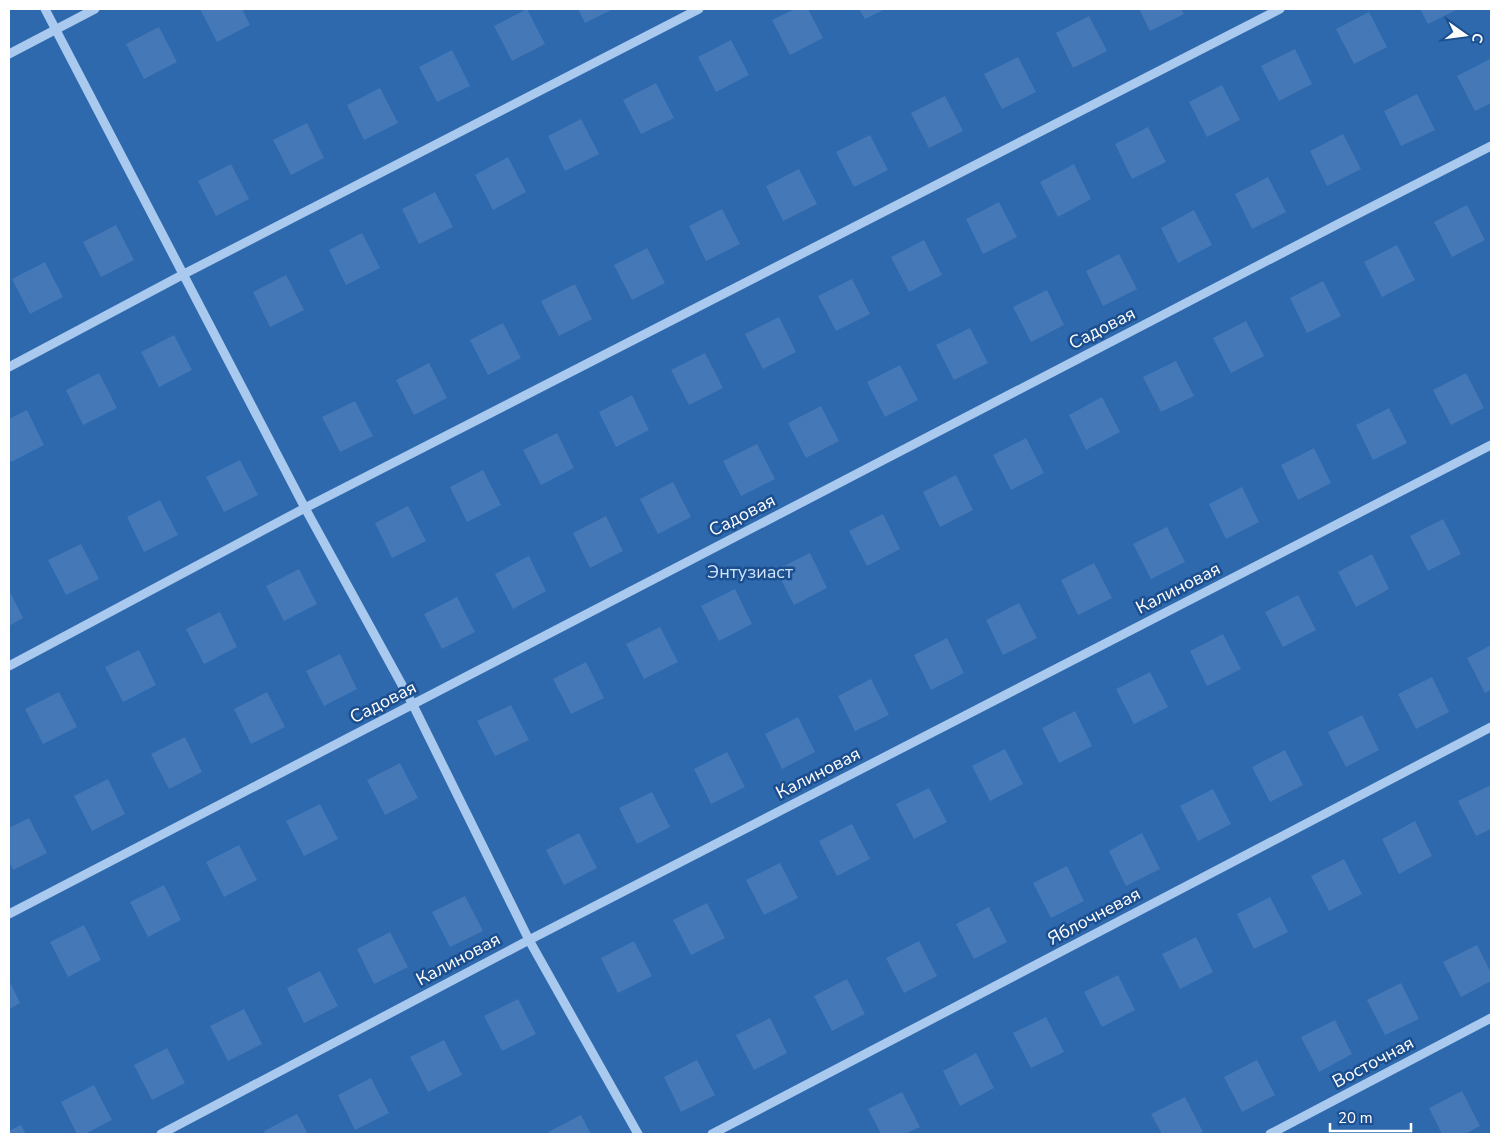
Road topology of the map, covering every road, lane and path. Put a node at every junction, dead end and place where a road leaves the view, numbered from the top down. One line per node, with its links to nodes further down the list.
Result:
1 (45, 9): 5 (street)
2 (95, 9): 5 (street)
3 (699, 9): 8 (street)
4 (1280, 9): 11 (street)
5 (56, 29): 6 (street); 8 (street)
6 (9, 54)
7 (1491, 146): 13 (street, Садовая)
8 (184, 274): 9 (street); 11 (street)
9 (9, 367)
10 (1491, 445): 16 (street, Калиновая)
11 (305, 508): 12 (street); 13 (street)
12 (9, 666)
13 (413, 705): 15 (street, Садовая); 16 (street)
14 (1491, 727): 20 (street, Яблочневая)
15 (9, 914)
16 (529, 940): 18 (street, Калиновая); 19 (street)
17 (1491, 1018): 21 (street, Восточная)
18 (161, 1134)
19 (638, 1134)
20 (712, 1134)
21 (1270, 1134)

